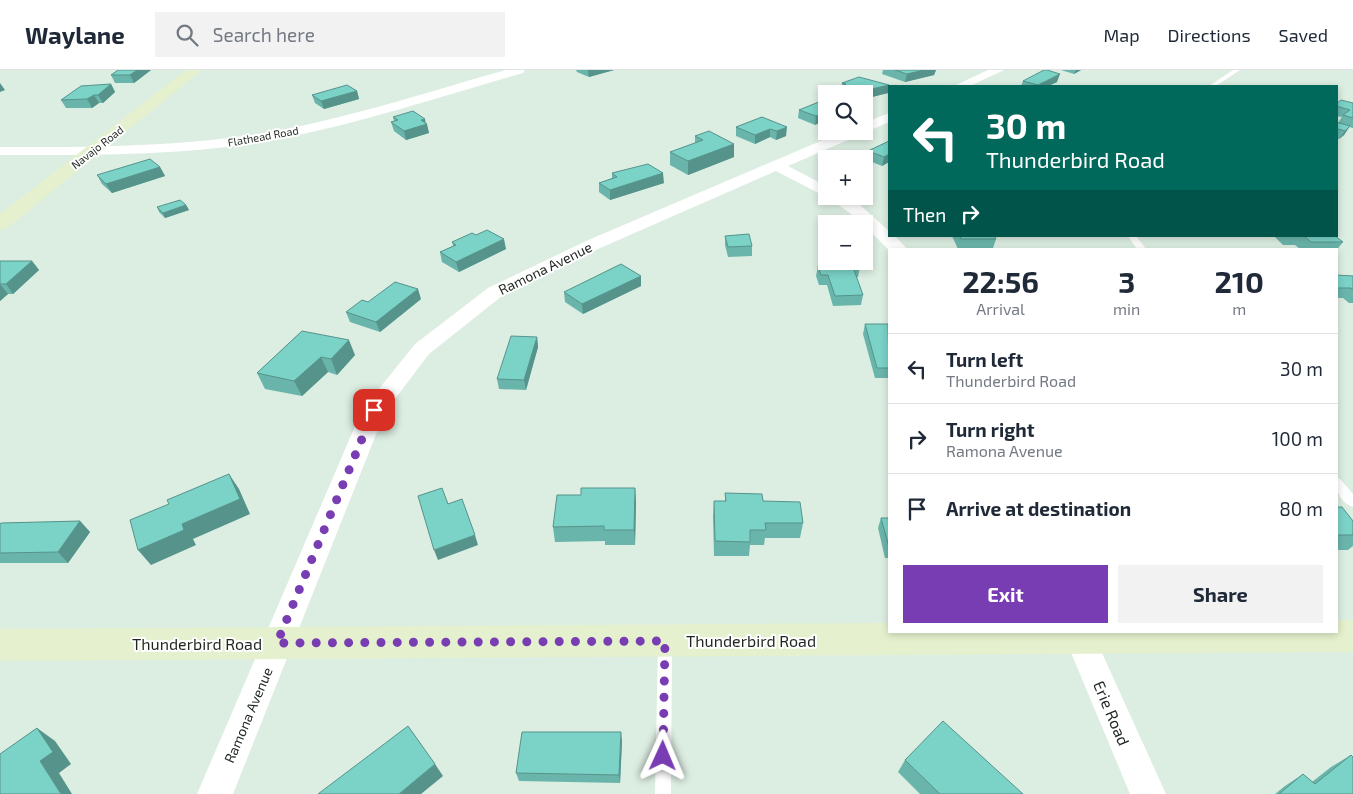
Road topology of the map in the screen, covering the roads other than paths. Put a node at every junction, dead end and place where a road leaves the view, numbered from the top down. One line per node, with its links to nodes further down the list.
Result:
1 (195, 70): 10 (main road, Navajo Road)
2 (519, 70): 10 (street, Flathead Road)
3 (998, 70): 5 (street)
4 (1237, 70): 6 (lane)
5 (962, 85)
6 (1214, 85)
7 (888, 117): 8 (street)
8 (873, 124)
9 (836, 140): 12 (street, Ramona Avenue)
10 (94, 150): 11 (street, Flathead Road); 15 (main road, Navajo Road)
11 (0, 151)
12 (777, 166): 13 (street); 24 (street, Ramona Avenue)
13 (818, 188)
14 (850, 205): 17 (street)
15 (0, 224)
16 (1133, 237): 18 (lane)
17 (897, 248)
18 (1141, 248)
19 (1338, 484): 20 (lane)
20 (1353, 502)
21 (1078, 635): 22 (main road, Thunderbird Road); 23 (main road, Thunderbird Road); 28 (street, Erie Road)
22 (1353, 636)
23 (665, 641): 24 (main road, Thunderbird Road); 27 (lane)
24 (277, 643): 25 (main road, Thunderbird Road); 26 (street, Ramona Avenue)
25 (0, 645)
26 (215, 794)
27 (663, 794)
28 (1148, 794)

